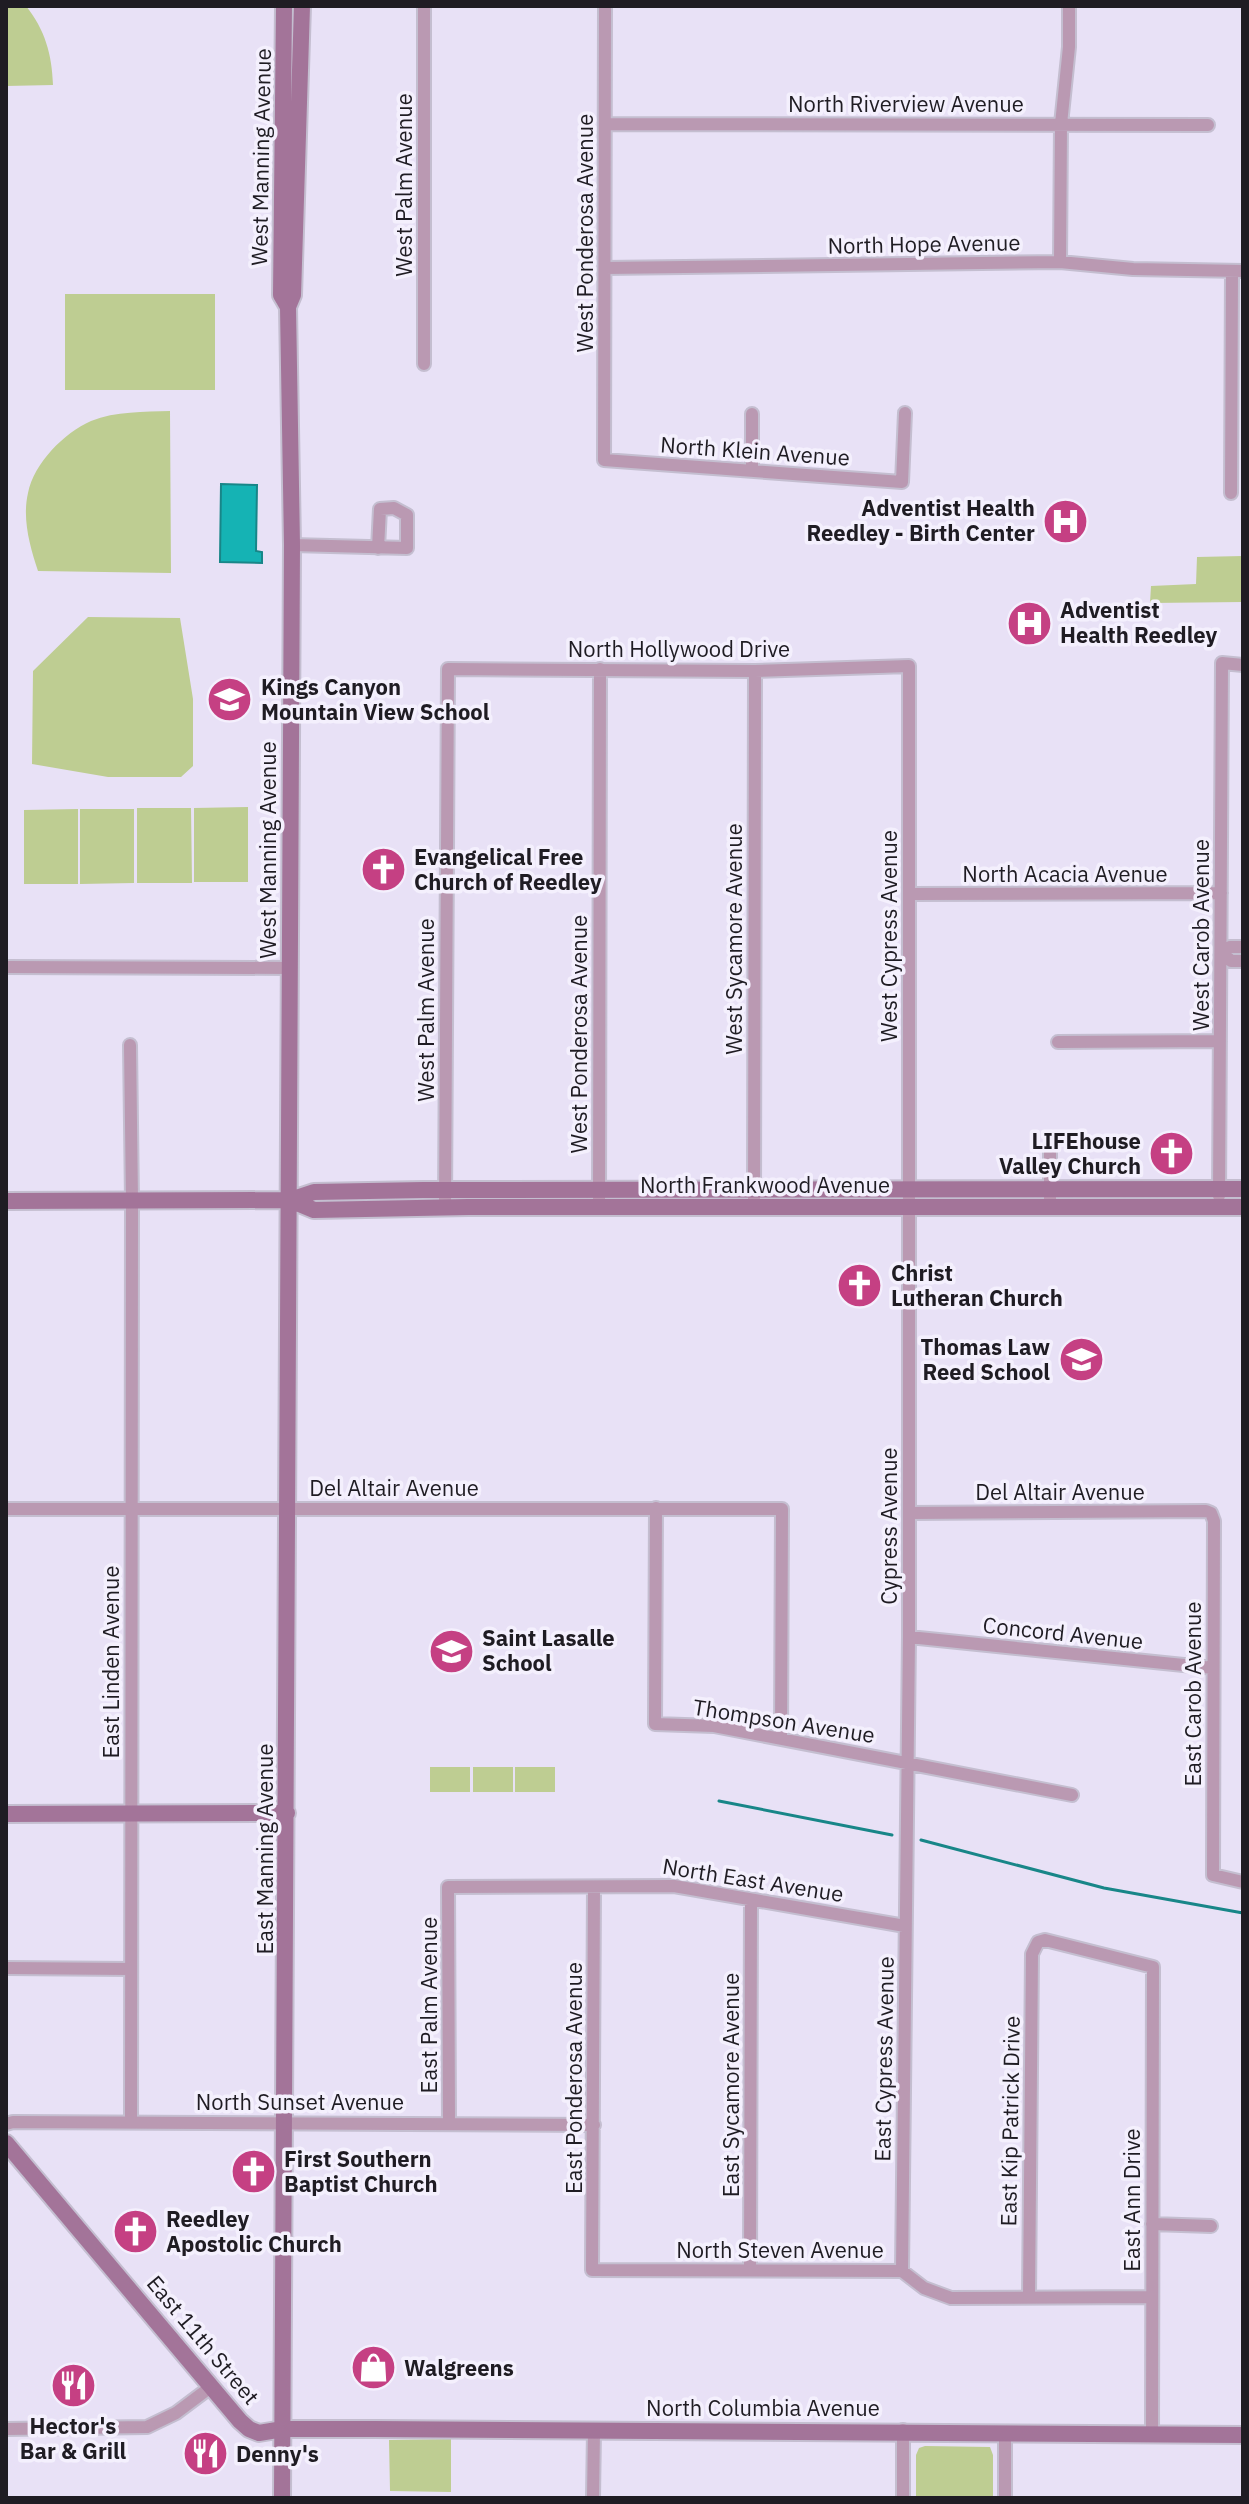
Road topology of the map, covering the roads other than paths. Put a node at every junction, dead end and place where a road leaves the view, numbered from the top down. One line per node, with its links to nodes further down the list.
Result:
1 (284, 6): 12 (main road, West Manning Avenue)
2 (302, 6): 12 (main road, West Manning Avenue)
3 (424, 6): 13 (street, West Palm Avenue)
4 (605, 6): 6 (street, West Ponderosa Avenue)
5 (1069, 6): 7 (street)
6 (605, 124): 7 (street, North Riverview Avenue); 10 (street, West Ponderosa Avenue)
7 (1061, 124): 8 (street, North Riverview Avenue); 9 (street)
8 (1208, 125)
9 (1060, 262): 10 (street, North Hope Avenue); 11 (street, North Hope Avenue)
10 (605, 268): 16 (street, West Ponderosa Avenue)
11 (1238, 271): 18 (street)
12 (288, 307): 19 (main road, West Manning Avenue)
13 (424, 364)
14 (905, 413): 17 (street, North Klein Avenue)
15 (752, 414): 17 (street)
16 (604, 460): 17 (street, North Klein Avenue)
17 (752, 471)
18 (1231, 493)
19 (292, 545): 20 (street); 31 (main road, West Manning Avenue)
20 (378, 548)
21 (1243, 665): 26 (street, West Carob Avenue)
22 (909, 666): 25 (street, North Hollywood Drive); 27 (street, West Cypress Avenue)
23 (448, 669): 24 (street, North Hollywood Drive); 41 (street, West Palm Avenue)
24 (600, 669): 25 (street, North Hollywood Drive); 42 (street, West Ponderosa Avenue)
25 (755, 671): 39 (street, West Sycamore Avenue)
26 (1221, 893): 27 (street, North Acacia Avenue); 29 (street, West Carob Avenue)
27 (909, 894): 40 (street, West Cypress Avenue)
28 (1243, 947): 29 (street)
29 (1230, 958): 32 (street, West Carob Avenue)
30 (6, 967): 31 (street)
31 (290, 968): 43 (main road, West Manning Avenue)
32 (1220, 1041): 33 (street); 37 (street, West Carob Avenue)
33 (1058, 1042)
34 (130, 1045): 45 (street, East Linden Avenue)
35 (1050, 1150): 36 (street)
36 (1050, 1189): 37 (main road, North Frankwood Avenue); 40 (main road, North Frankwood Avenue); 46 (street)
37 (1220, 1189): 38 (main road, North Frankwood Avenue); 47 (street, West Carob Avenue)
38 (1243, 1189)
39 (754, 1198): 40 (main road, North Frankwood Avenue); 42 (main road, North Frankwood Avenue)
40 (909, 1198): 46 (main road, North Frankwood Avenue); 53 (street, Cypress Avenue)
41 (445, 1199): 42 (main road, North Frankwood Avenue); 43 (main road, North Frankwood Avenue)
42 (599, 1199)
43 (290, 1200): 45 (main road, North Frankwood Avenue); 50 (main road, East Manning Avenue)
44 (6, 1201): 45 (main road, North Frankwood Avenue)
45 (132, 1201): 49 (street, East Linden Avenue)
46 (1050, 1207): 47 (main road, North Frankwood Avenue)
47 (1218, 1207): 48 (main road, North Frankwood Avenue)
48 (1243, 1207)
49 (131, 1508): 50 (street, Del Altair Avenue); 52 (street, Del Altair Avenue); 62 (street, East Linden Avenue)
50 (289, 1508): 51 (street, Del Altair Avenue); 60 (main road, East Manning Avenue)
51 (656, 1508): 57 (street, Thompson Avenue); 57 (street, Del Altair Avenue)
52 (6, 1509)
53 (909, 1513): 54 (street, Del Altair Avenue); 55 (street, Cypress Avenue)
54 (1211, 1513): 56 (street, East Carob Avenue)
55 (909, 1637): 56 (street, Concord Avenue); 58 (street, Cypress Avenue)
56 (1213, 1668): 64 (street, East Carob Avenue)
57 (781, 1738): 58 (street, Thompson Avenue)
58 (907, 1763): 59 (street, Thompson Avenue); 63 (street, Cypress Avenue)
59 (1072, 1795)
60 (287, 1813): 62 (main road); 73 (main road, East Manning Avenue)
61 (6, 1814): 62 (main road)
62 (132, 1814): 71 (street, East Linden Avenue)
63 (906, 1846): 68 (street, East Cypress Avenue)
64 (1243, 1882)
65 (448, 1887): 66 (street, North East Avenue); 74 (street, East Palm Avenue)
66 (594, 1887): 67 (street, North East Avenue); 76 (street, East Ponderosa Avenue)
67 (751, 1900): 68 (street, North East Avenue); 80 (street, East Sycamore Avenue)
68 (905, 1926): 82 (street, East Cypress Avenue)
69 (1153, 1967): 78 (street, East Ann Drive); 83 (street, East Kip Patrick Drive)
70 (6, 1968): 71 (street)
71 (131, 1969): 72 (street, East Linden Avenue)
72 (131, 2122): 73 (street, North Sunset Avenue); 75 (street, North Sunset Avenue)
73 (285, 2122): 74 (street, North Sunset Avenue); 87 (main road, East Manning Avenue)
74 (449, 2122): 76 (street, North Sunset Avenue)
75 (6, 2124)
76 (594, 2125): 81 (street, East Ponderosa Avenue)
77 (6, 2143): 85 (main road, East 11th Street)
78 (1152, 2224): 79 (street); 84 (street, East Ann Drive)
79 (1211, 2226)
80 (750, 2269): 81 (street, North Steven Avenue); 82 (street, North Steven Avenue)
81 (592, 2270)
82 (902, 2271): 83 (street, North Steven Avenue)
83 (1029, 2297): 84 (street, North Steven Avenue)
84 (1151, 2297): 91 (street, East Ann Drive)
85 (212, 2386): 86 (street); 87 (main road, East 11th Street)
86 (6, 2429)
87 (283, 2429): 88 (main road, North Columbia Avenue); 93 (main road, East Manning Avenue)
88 (594, 2430): 89 (main road, North Columbia Avenue); 94 (street)
89 (903, 2430): 90 (main road, North Columbia Avenue); 95 (street)
90 (1005, 2432): 91 (main road, North Columbia Avenue); 96 (street)
91 (1152, 2433): 92 (main road, North Columbia Avenue)
92 (1243, 2435)
93 (282, 2498)
94 (593, 2498)
95 (903, 2498)
96 (1005, 2498)

